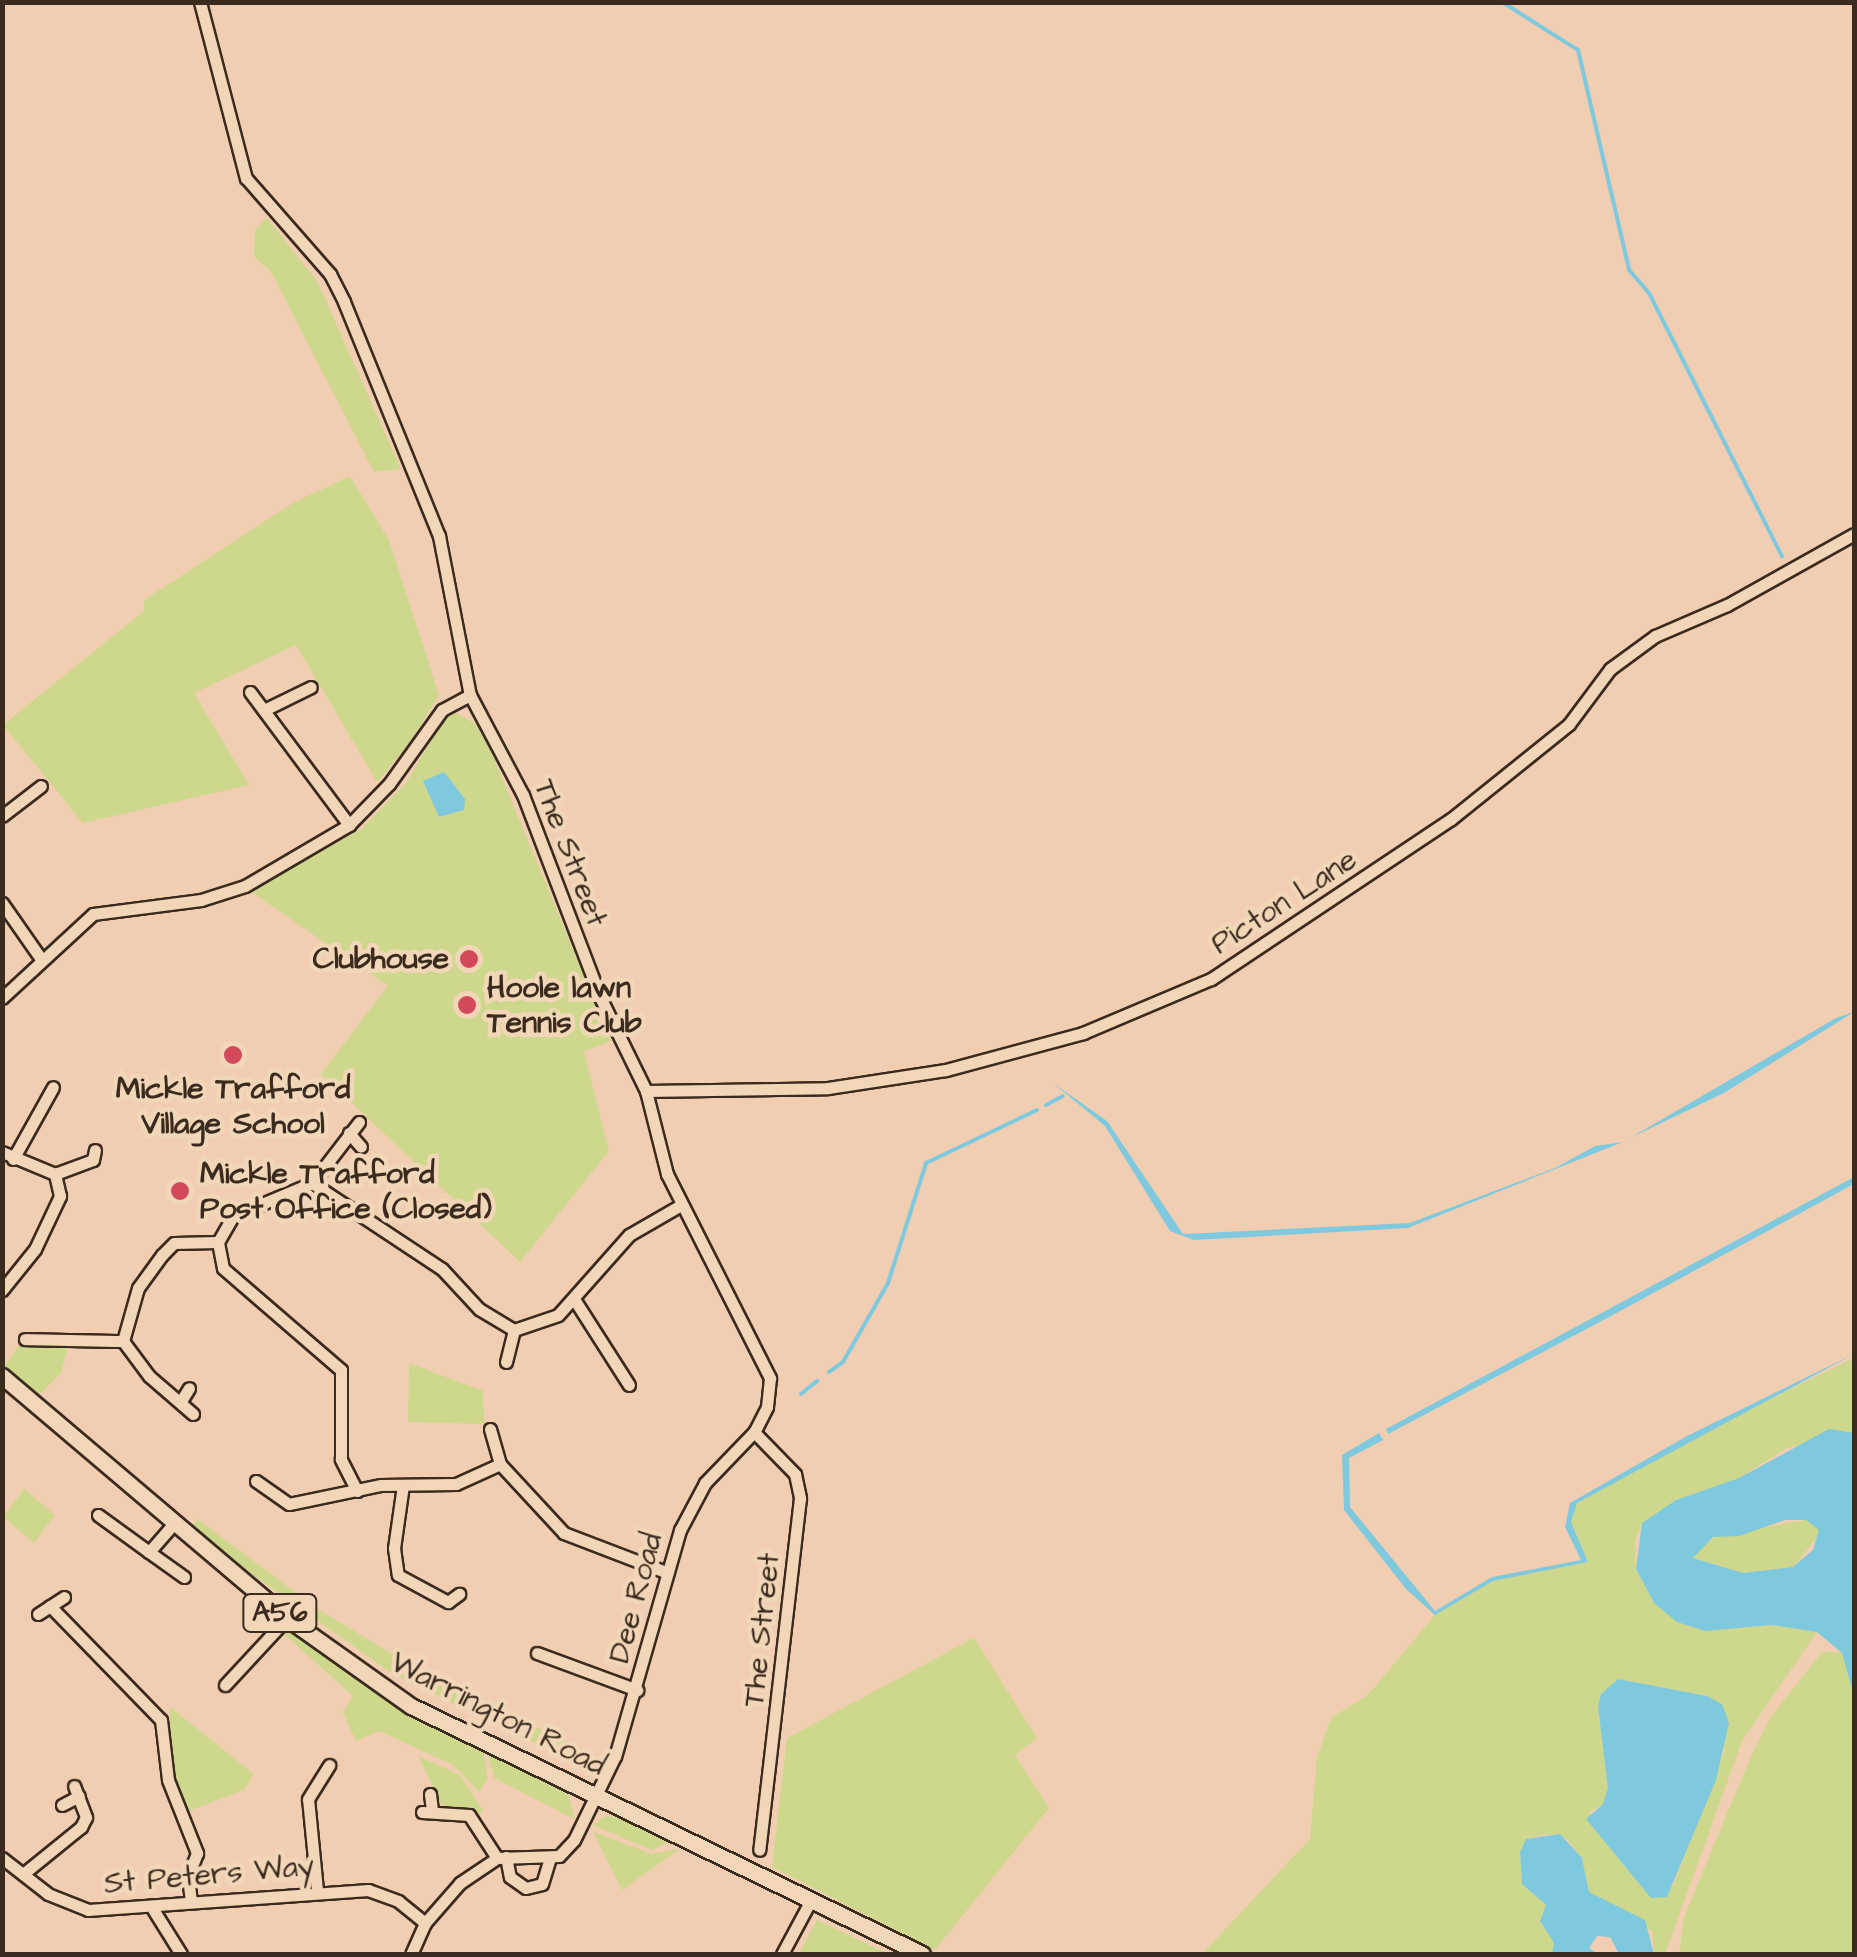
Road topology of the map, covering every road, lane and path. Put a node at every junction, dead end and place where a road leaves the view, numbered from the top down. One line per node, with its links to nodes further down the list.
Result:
1 (200, 2): 5 (street, The Street)
2 (1854, 534): 14 (street, Picton Lane)
3 (311, 686): 6 (street)
4 (250, 692): 6 (street)
5 (470, 695): 9 (street); 14 (street, The Street)
6 (264, 710): 9 (street)
7 (41, 786): 8 (street)
8 (2, 816)
9 (349, 825): 11 (street)
10 (2, 903): 11 (street)
11 (41, 959): 12 (street)
12 (2, 998)
13 (53, 1087): 18 (street)
14 (646, 1090): 22 (street, The Street)
15 (360, 1122): 16 (street)
16 (349, 1133): 17 (street); 21 (street)
17 (360, 1146)
18 (8, 1155): 20 (street)
19 (96, 1160): 20 (street)
20 (55, 1174): 24 (street)
21 (312, 1183): 23 (street); 26 (street)
22 (681, 1205): 25 (street); 36 (street, The Street)
23 (218, 1242): 28 (street); 40 (street)
24 (2, 1290)
25 (574, 1300): 26 (street); 31 (street)
26 (514, 1330): 29 (street)
27 (25, 1339): 28 (street)
28 (123, 1341): 33 (street)
29 (506, 1362)
30 (2, 1376): 42 (main road, Warrington Road / A56)
31 (629, 1385)
32 (188, 1388): 33 (street)
33 (181, 1401): 34 (street)
34 (194, 1414)
35 (490, 1429): 37 (street)
36 (754, 1432): 44 (street, Dee Road); 58 (street, The Street)
37 (500, 1464): 39 (street); 44 (street)
38 (256, 1482): 40 (street)
39 (403, 1485): 40 (street); 46 (street)
40 (356, 1491)
41 (98, 1516): 43 (street)
42 (174, 1524): 43 (street); 50 (main road, Warrington Road / A56)
43 (149, 1552): 45 (street)
44 (668, 1573): 53 (street, Dee Road)
45 (184, 1577)
46 (460, 1594)
47 (64, 1597): 48 (street)
48 (50, 1606): 49 (street); 65 (street)
49 (38, 1614)
50 (287, 1618): 52 (street); 56 (main road, Warrington Road / A56)
51 (537, 1653): 53 (street)
52 (225, 1686)
53 (638, 1690): 56 (street, Dee Road)
54 (330, 1765): 63 (street)
55 (430, 1794): 61 (street)
56 (595, 1795): 59 (street, Dee Road); 64 (main road, Warrington Road / A56)
57 (62, 1805): 62 (street)
58 (759, 1850)
59 (550, 1857): 61 (street); 61 (street, Dee Road)
60 (2, 1858): 62 (street, St Peters Way)
61 (502, 1858): 67 (street)
62 (23, 1874): 66 (street, St Peters Way)
63 (316, 1890): 65 (street, St Peters Way); 67 (street, St Peters Way)
64 (811, 1900): 70 (street); 71 (main road, Warrington Road / A56)
65 (191, 1901): 66 (street, St Peters Way)
66 (152, 1906): 68 (street)
67 (425, 1923): 69 (street)
68 (181, 1954)
69 (411, 1954)
70 (782, 1954)
71 (922, 1954)

